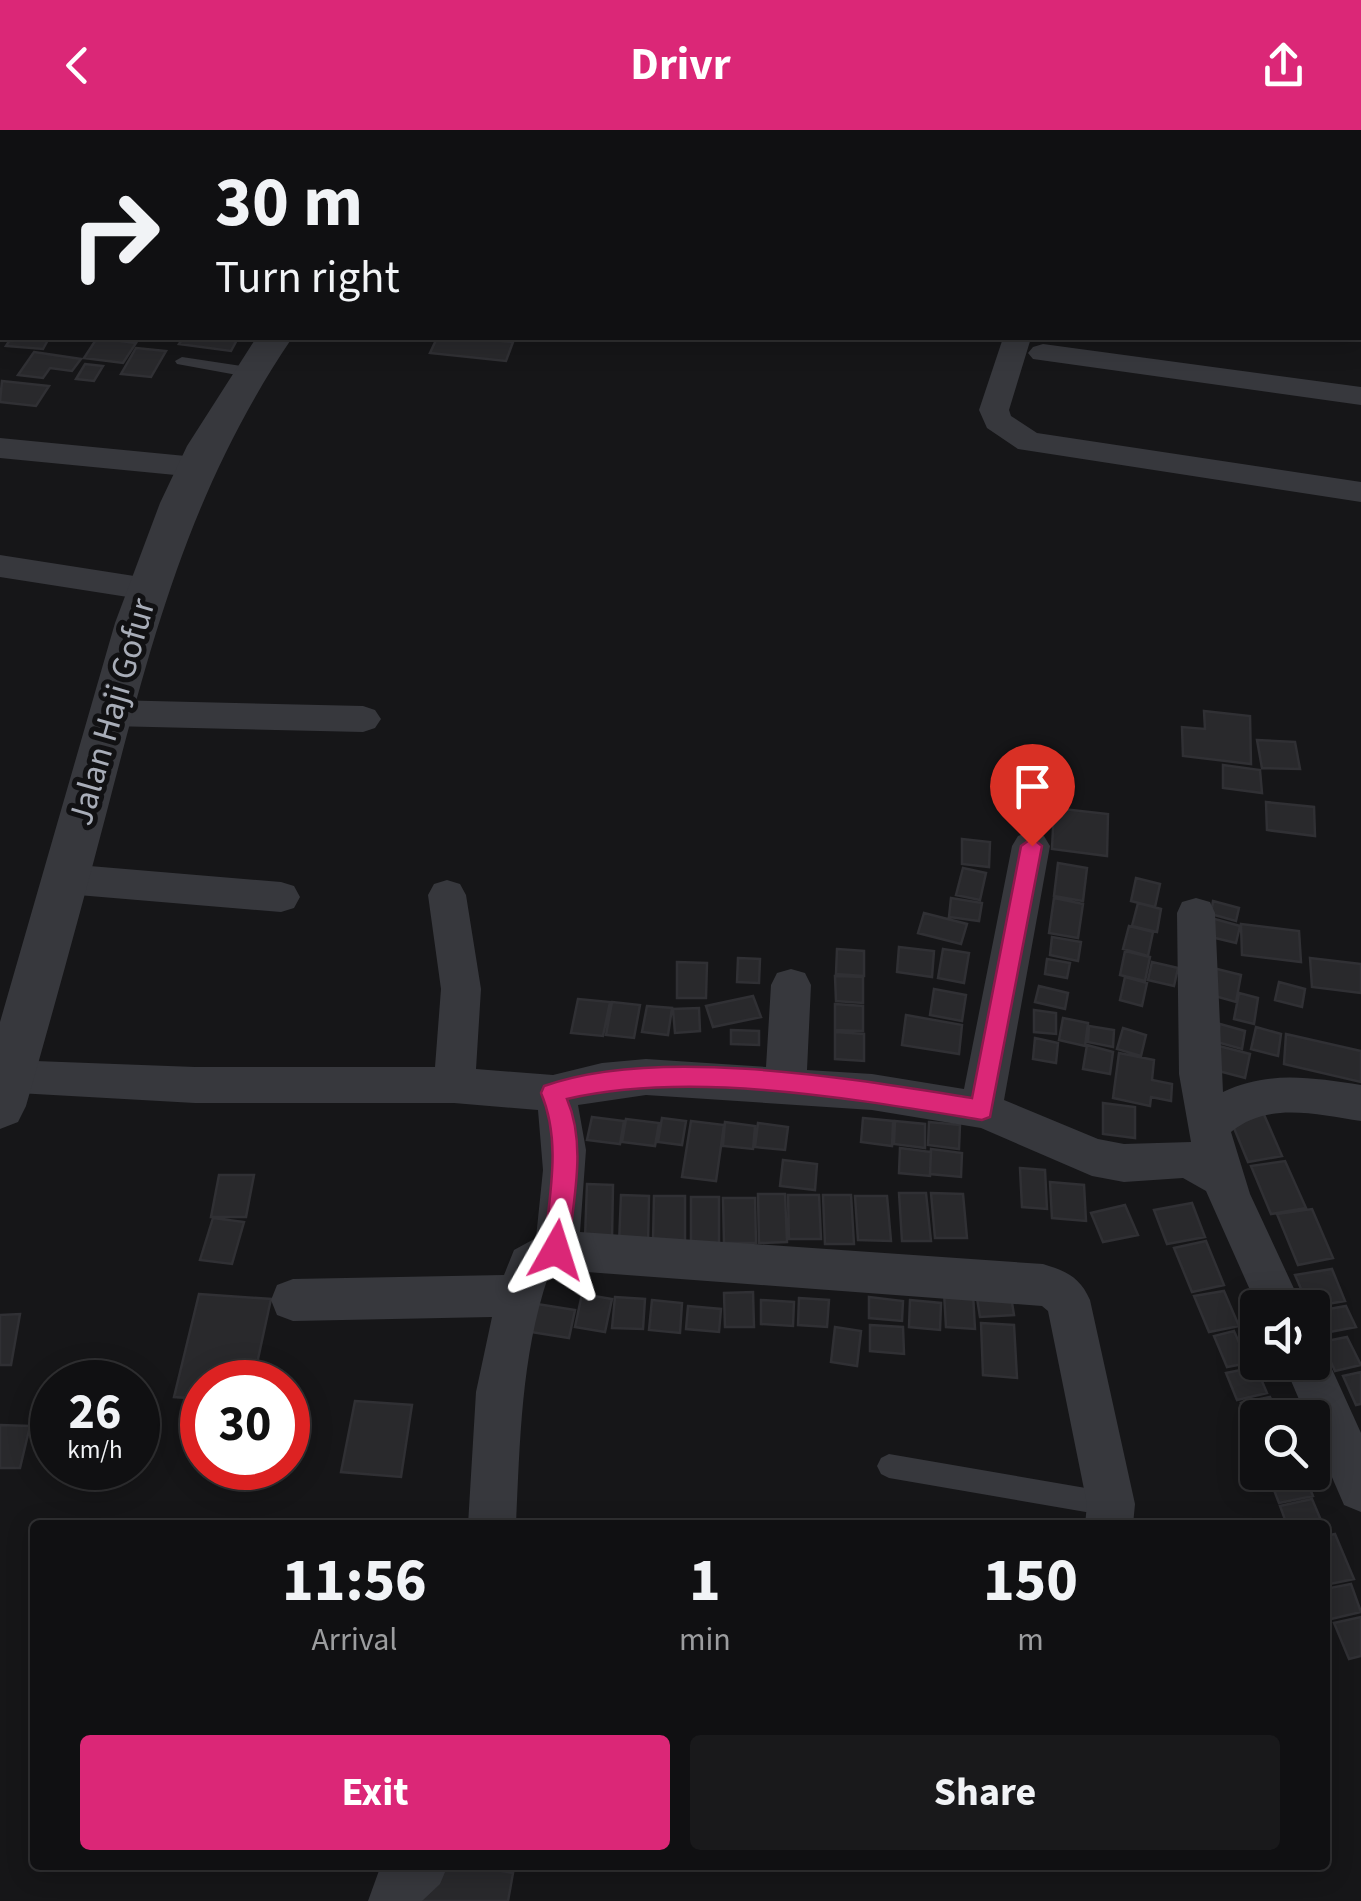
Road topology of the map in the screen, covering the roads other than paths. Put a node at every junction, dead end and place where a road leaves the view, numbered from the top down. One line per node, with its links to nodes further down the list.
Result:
1 (1030, 345): 4 (street); 7 (street)
2 (261, 355): 3 (lane); 6 (street, Jalan Haji Gofur)
3 (182, 361)
4 (1361, 396)
5 (0, 448): 6 (street)
6 (196, 467): 9 (street, Jalan Haji Gofur)
7 (1361, 492)
8 (0, 566): 9 (street)
9 (147, 589): 10 (street, Jalan Haji Gofur)
10 (110, 712): 11 (street); 13 (street, Jalan Haji Gofur)
11 (363, 719)
12 (1032, 846): 23 (street)
13 (66, 880): 15 (street); 20 (street, Jalan Haji Gofur)
14 (447, 896): 18 (street)
15 (282, 898)
16 (1196, 913): 24 (street)
17 (790, 985): 19 (street)
18 (454, 1084): 20 (street); 21 (street)
19 (786, 1085): 21 (street); 23 (street)
20 (4, 1092)
21 (553, 1093): 26 (street)
22 (1361, 1104): 24 (street)
23 (982, 1110): 25 (street)
24 (1209, 1124): 25 (street)
25 (1226, 1180): 27 (street)
26 (556, 1250): 28 (street); 33 (street)
27 (1274, 1290)
28 (519, 1296): 29 (street); 34 (street)
29 (294, 1300)
30 (1314, 1380): 32 (street)
31 (889, 1466): 33 (lane)
32 (1361, 1488)
33 (1110, 1515)
34 (492, 1520)
35 (416, 1870): 36 (street)
36 (395, 1901)

